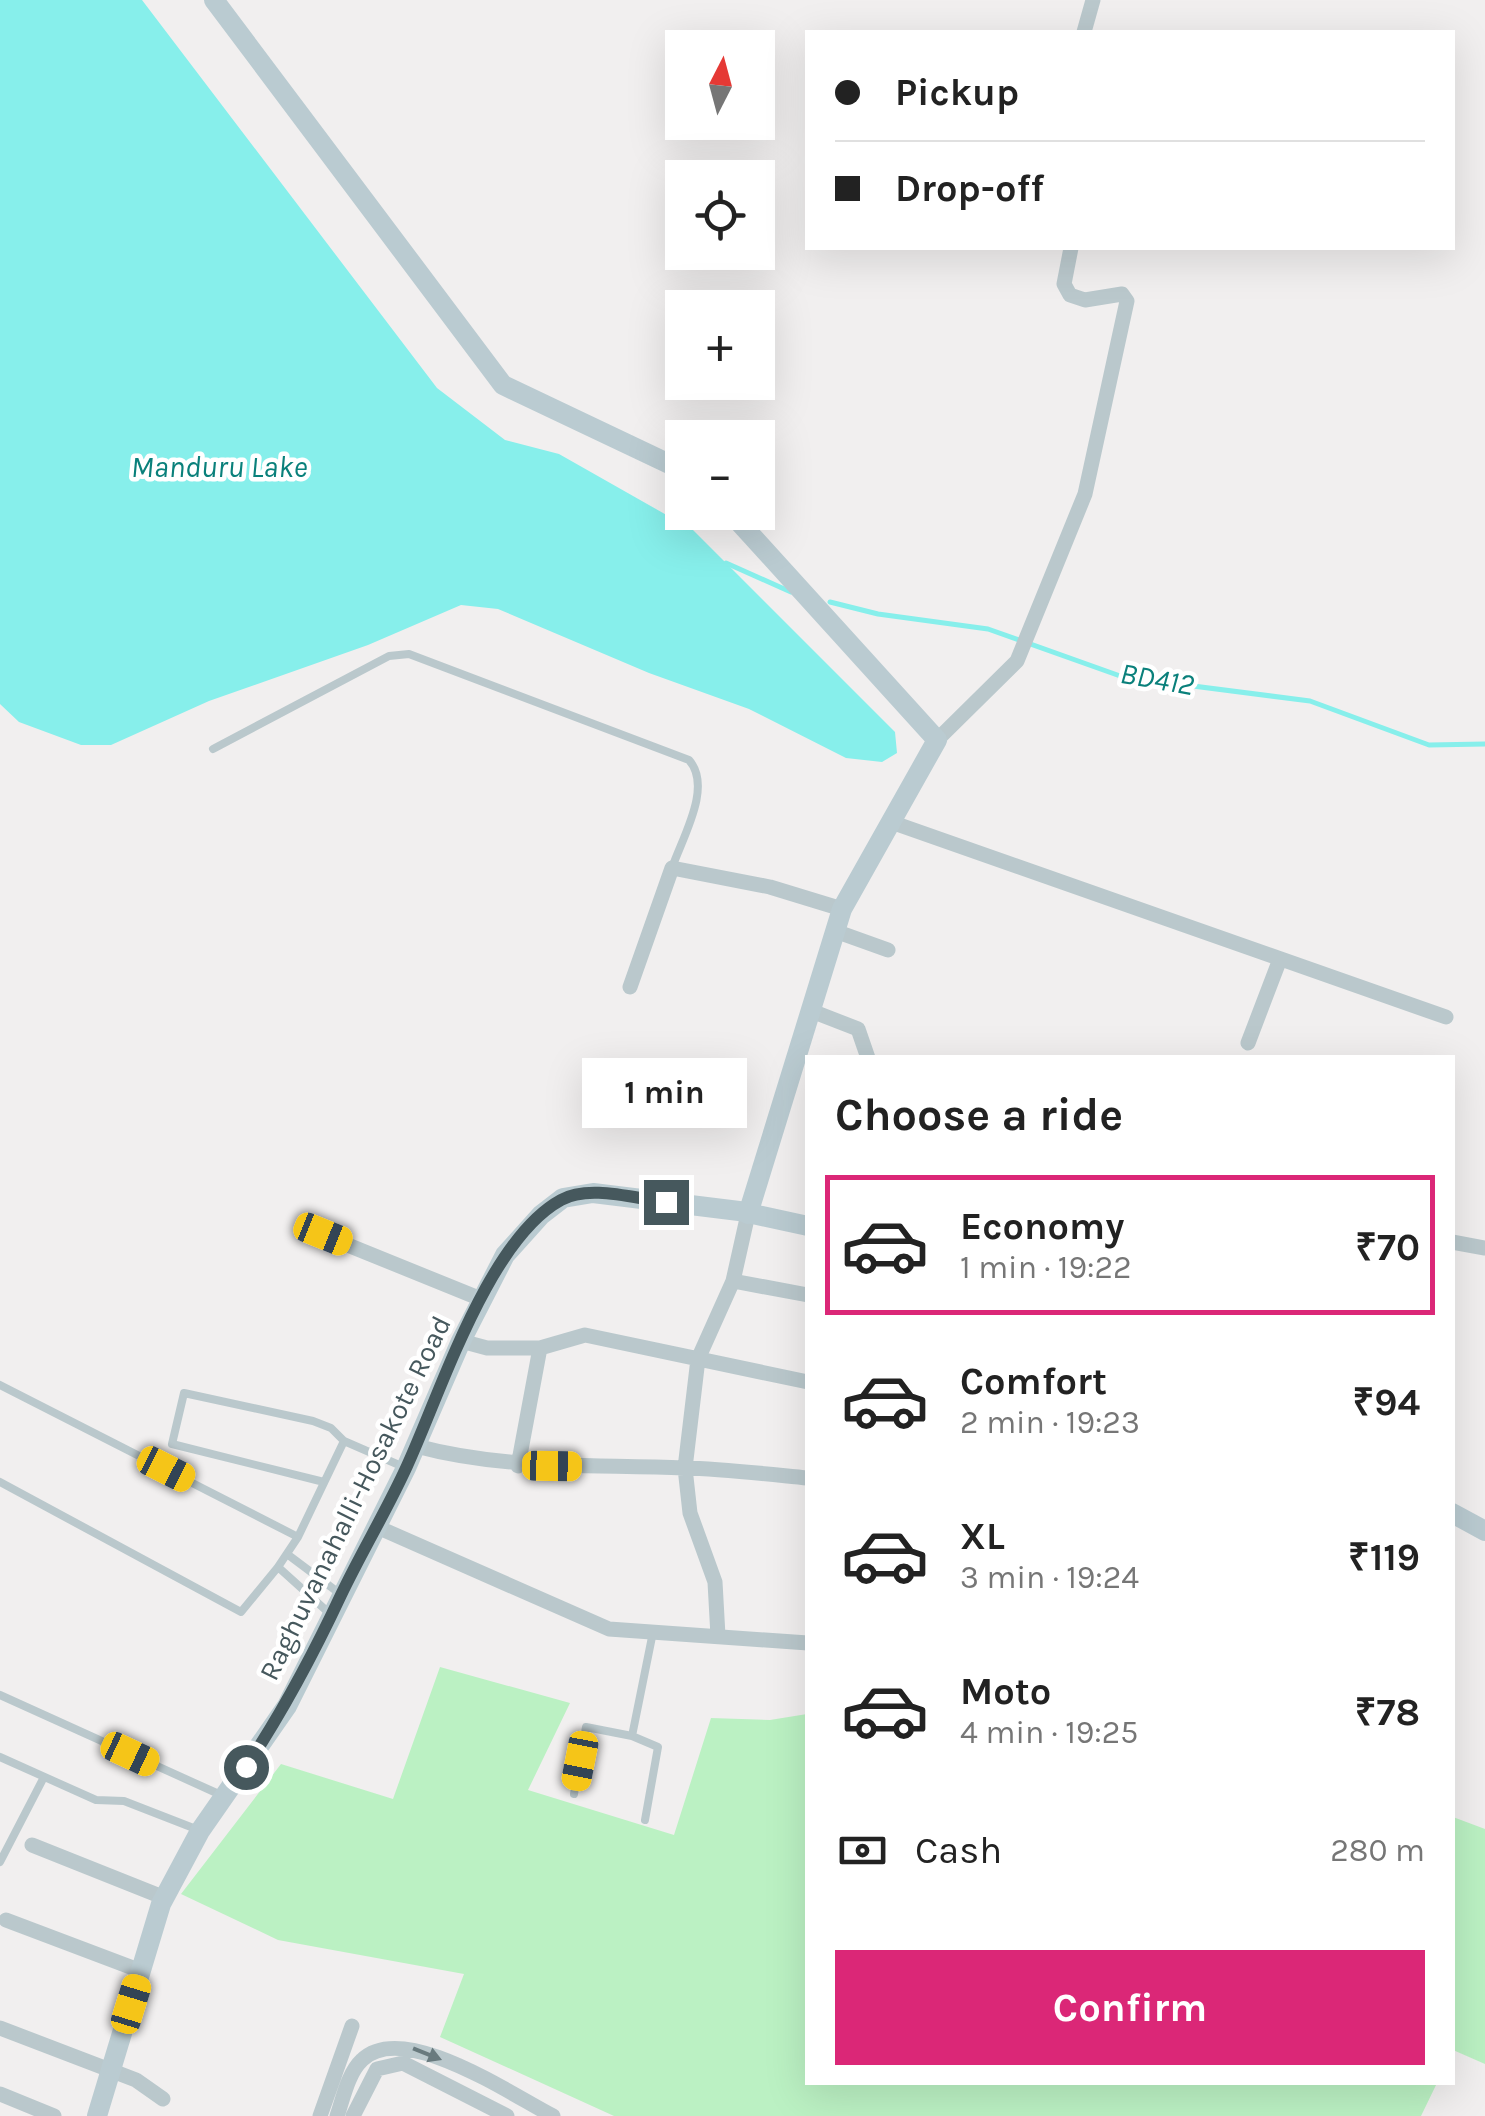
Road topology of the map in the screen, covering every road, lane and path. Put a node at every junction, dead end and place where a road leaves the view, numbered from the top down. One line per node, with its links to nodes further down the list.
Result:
1 (214, 0): 5 (main road)
2 (1092, 0): 3 (street)
3 (1084, 30)
4 (1071, 250): 7 (street)
5 (665, 462)
6 (746, 530): 7 (main road)
7 (937, 740): 9 (main road)
8 (213, 750): 10 (lane)
9 (890, 822): 11 (main road); 14 (street)
10 (672, 868): 11 (street); 15 (street)
11 (842, 909): 12 (main road)
12 (835, 930): 13 (street); 16 (main road)
13 (888, 950)
14 (1280, 958): 17 (street); 18 (street)
15 (630, 987)
16 (813, 1012): 19 (street); 20 (main road)
17 (1446, 1017)
18 (1248, 1043)
19 (867, 1055)
20 (748, 1214): 21 (main road, Raghuvanahalli-Hosakote Road); 25 (street); 27 (main road, Raghuvanahalli-Hosakote Road)
21 (805, 1225)
22 (323, 1234): 27 (street)
23 (1455, 1243): 24 (street)
24 (1485, 1248)
25 (733, 1281): 26 (street); 30 (street)
26 (805, 1293)
27 (481, 1300): 28 (main road, Raghuvanahalli-Hosakote Road)
28 (461, 1341): 29 (street); 34 (main road, Raghuvanahalli-Hosakote Road)
29 (540, 1348): 30 (street); 35 (street)
30 (698, 1359): 31 (street); 37 (street)
31 (805, 1381)
32 (0, 1385): 44 (lane)
33 (344, 1441): 36 (lane); 40 (lane); 40 (lane)
34 (416, 1446): 35 (street); 36 (main road, Raghuvanahalli-Hosakote Road)
35 (518, 1466): 37 (street)
36 (406, 1468): 42 (main road, Raghuvanahalli-Hosakote Road)
37 (686, 1468): 38 (street); 50 (street)
38 (805, 1478)
39 (0, 1482): 46 (lane)
40 (324, 1482): 44 (lane)
41 (1455, 1515): 43 (main road)
42 (377, 1527): 47 (main road, Raghuvanahalli-Hosakote Road); 49 (street)
43 (1485, 1531)
44 (298, 1537): 45 (lane)
45 (287, 1554): 46 (lane); 47 (lane)
46 (278, 1567): 48 (lane)
47 (341, 1594): 48 (main road, Raghuvanahalli-Hosakote Road)
48 (332, 1616): 57 (main road, Raghuvanahalli-Hosakote Road)
49 (653, 1632): 50 (street); 53 (lane)
50 (718, 1636): 51 (street)
51 (805, 1644)
52 (0, 1695): 57 (lane)
53 (632, 1736): 56 (lane); 58 (lane)
54 (0, 1757): 55 (lane)
55 (44, 1777): 59 (lane); 61 (lane)
56 (574, 1794)
57 (226, 1797): 59 (main road, Raghuvanahalli-Hosakote Road)
58 (645, 1820)
59 (200, 1831): 62 (main road, Raghuvanahalli-Hosakote Road)
60 (32, 1845): 62 (street)
61 (0, 1862)
62 (165, 1898): 64 (main road, Raghuvanahalli-Hosakote Road)
63 (6, 1920): 64 (street)
64 (141, 1970): 69 (main road, Raghuvanahalli-Hosakote Road)
65 (352, 2026): 74 (street)
66 (0, 2028): 69 (street)
67 (375, 2050): 68 (street); 75 (street); 78 (street, one-way to 78)
68 (383, 2066): 76 (street); 77 (street)
69 (110, 2070): 71 (street); 73 (main road, Raghuvanahalli-Hosakote Road)
70 (0, 2094): 72 (street)
71 (164, 2099)
72 (54, 2116)
73 (97, 2116)
74 (320, 2116)
75 (336, 2116)
76 (354, 2116)
77 (507, 2116)
78 (552, 2116)

